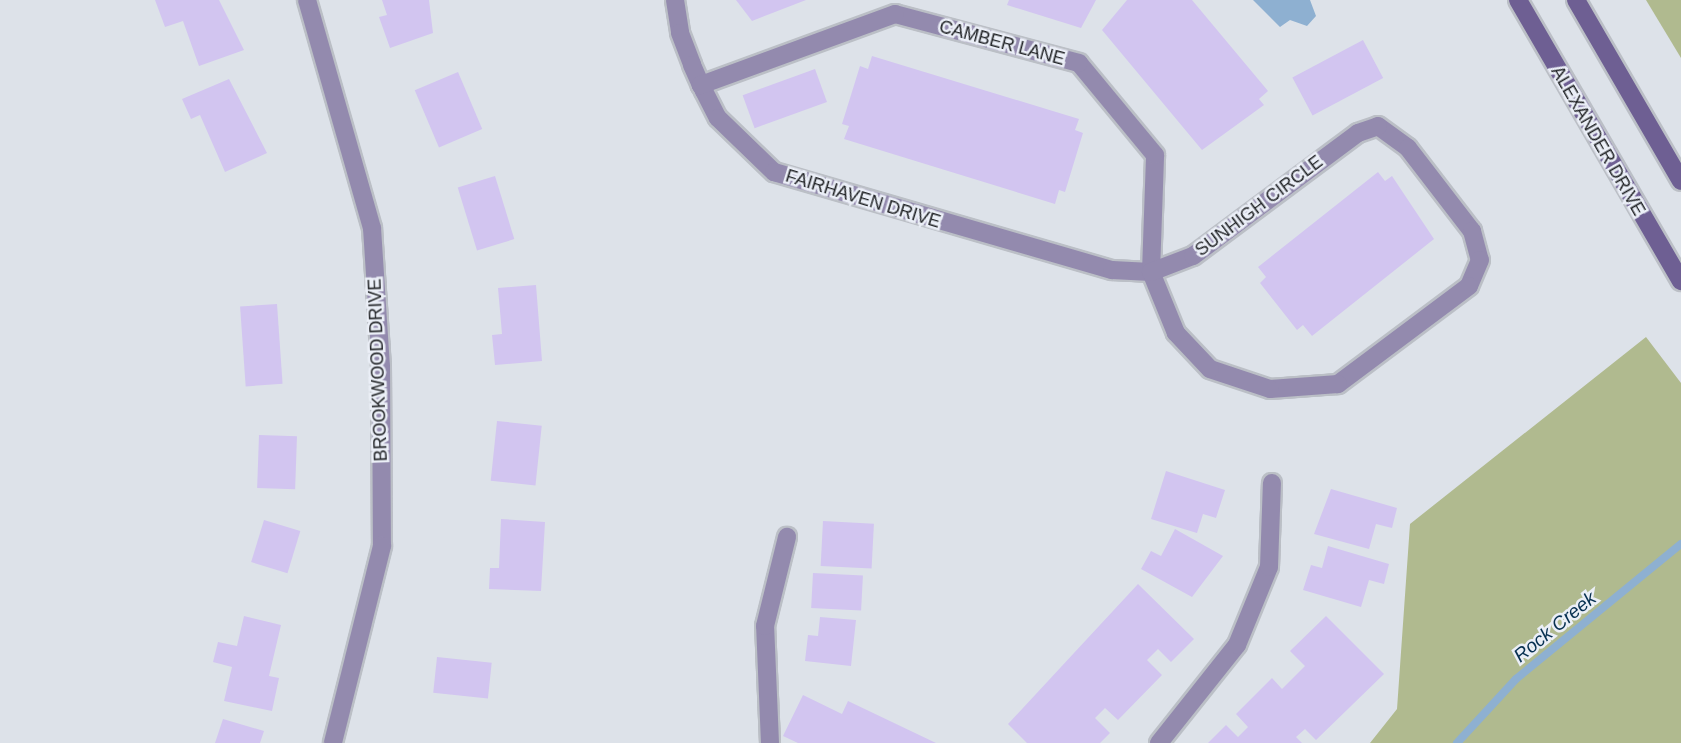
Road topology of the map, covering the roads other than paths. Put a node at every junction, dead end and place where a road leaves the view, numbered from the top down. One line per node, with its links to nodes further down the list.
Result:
1 (307, 0): 11 (street, BROOKWOOD DRIVE)
2 (675, 0): 5 (street, FAIRHAVEN DRIVE)
3 (1518, 0): 8 (main road, ALEXANDER DRIVE)
4 (1576, 0): 6 (main road)
5 (701, 85): 7 (street, FAIRHAVEN DRIVE); 7 (street, CAMBER LANE)
6 (1681, 181)
7 (1151, 272): 7 (street, SUNHIGH CIRCLE)
8 (1681, 281)
9 (1272, 484): 13 (street)
10 (787, 537): 12 (street)
11 (333, 743)
12 (770, 743)
13 (1159, 743)

